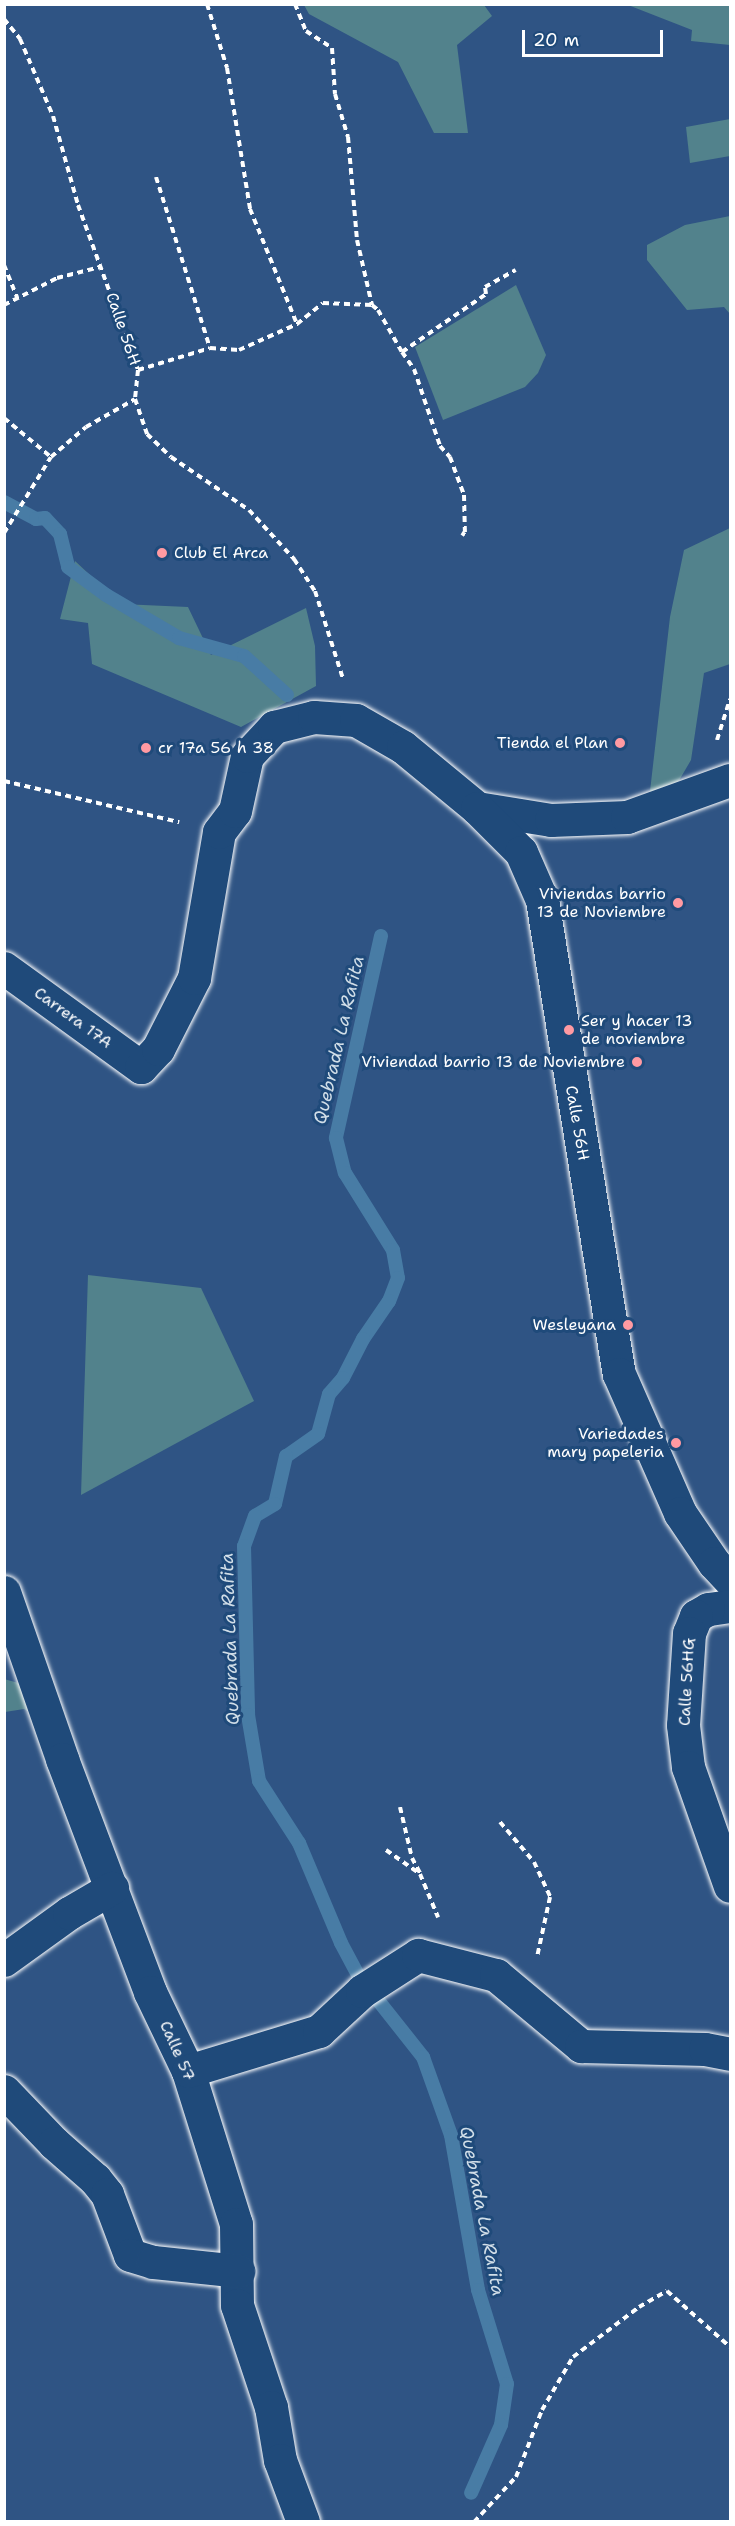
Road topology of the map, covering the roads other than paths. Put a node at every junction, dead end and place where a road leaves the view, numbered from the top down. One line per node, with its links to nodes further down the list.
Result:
1 (730, 780): 2 (street)
2 (477, 808): 4 (street, Calle 56H); 5 (street, Calle 56H)
3 (4, 968): 4 (street, Carrera 17A)
4 (141, 1067)
5 (725, 1564)
6 (4, 1592): 9 (street, Calle 57)
7 (730, 1606): 8 (street, Calle 56HG)
8 (730, 1886)
9 (112, 1888): 10 (street); 12 (street, Calle 57)
10 (4, 1960)
11 (730, 2054): 12 (street)
12 (188, 2071): 14 (street, Calle 57)
13 (4, 2091): 14 (street)
14 (239, 2271): 15 (street, Calle 57)
15 (303, 2522)

